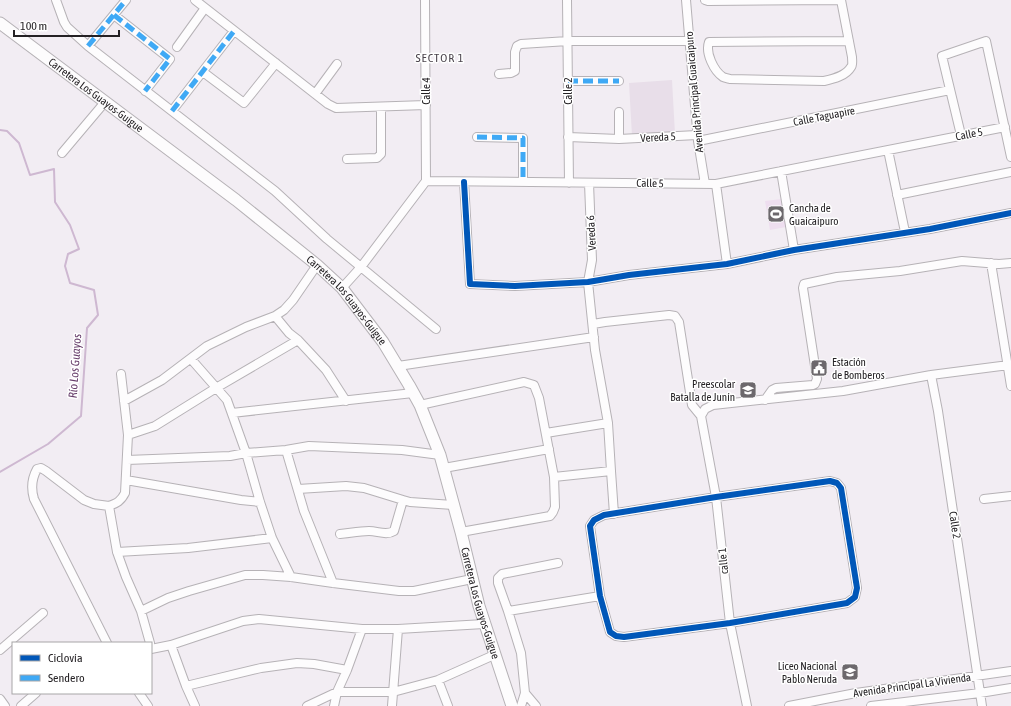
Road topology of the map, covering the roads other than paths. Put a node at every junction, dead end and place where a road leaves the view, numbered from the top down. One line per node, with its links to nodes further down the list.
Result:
1 (56, 0): 16 (street)
2 (126, 0): 10 (street)
3 (195, 0): 9 (street)
4 (425, 0): 28 (street, Calle 4)
5 (567, 0): 13 (street, Calle 2)
6 (686, 0): 14 (street, Avenida Principal Guaicaipuro)
7 (705, 0): 8 (street)
8 (841, 0): 15 (street)
9 (205, 8): 12 (street); 17 (street)
10 (114, 15): 16 (street); 25 (street)
11 (1, 24): 27 (main road, Carretera Los Guayos-Guigue)
12 (234, 31): 18 (street); 20 (street)
13 (568, 41): 14 (street); 21 (street); 22 (street, Calle 2)
14 (689, 41): 36 (street, Avenida Principal Guaicaipuro)
15 (849, 41): 15 (street)
16 (88, 46): 25 (street)
17 (177, 47)
18 (276, 63): 20 (street); 26 (street)
19 (337, 64): 26 (street)
20 (203, 72): 30 (street)
21 (499, 74)
22 (568, 81): 23 (street); 35 (street, Calle 2)
23 (619, 81)
24 (950, 90): 32 (street); 34 (street); 36 (street, Calle Taguapire)
25 (146, 91): 30 (street)
26 (314, 94): 29 (street)
27 (105, 102): 39 (street); 58 (main road, Carretera Los Guayos-Guigue)
28 (426, 105): 29 (street); 44 (street, Calle 4)
29 (381, 107): 41 (street)
30 (172, 111): 59 (street)
31 (619, 112): 37 (street)
32 (1004, 127): 34 (street, Calle 5); 40 (street)
33 (477, 136): 46 (street)
34 (961, 136): 38 (street, Calle 5)
35 (568, 137): 37 (street, Vereda 5); 47 (street, Calle 2)
36 (698, 138): 37 (street, Vereda 5); 49 (street, Avenida Principal Guaicaipuro)
37 (619, 139)
38 (888, 150): 42 (street, Calle 5); 51 (street)
39 (62, 153)
40 (1011, 157)
41 (347, 159)
42 (781, 171): 50 (street, Calle 5); 54 (street)
43 (1011, 172): 51 (street)
44 (426, 181): 45 (street, Calle 5); 59 (street)
45 (464, 182): 46 (street, Calle 5); 60 (street)
46 (523, 182): 47 (street, Calle 5)
47 (569, 183): 48 (street, Calle 5)
48 (589, 183): 49 (street, Calle 5); 60 (street, Vereda 6)
49 (705, 184): 50 (street, Calle 5)
50 (716, 184): 57 (street)
51 (898, 195): 53 (street)
52 (1011, 213): 53 (street)
53 (905, 232): 54 (street)
54 (794, 250): 57 (street)
55 (991, 263): 56 (street); 69 (street); 75 (street)
56 (1011, 263)
57 (727, 264): 60 (street)
58 (317, 265): 61 (main road, Carretera Los Guayos-Guigue); 62 (street)
59 (361, 267): 61 (street); 64 (street)
60 (588, 282): 63 (street, Vereda 6)
61 (342, 288): 68 (main road, Carretera Los Guayos-Guigue)
62 (275, 316): 66 (street); 67 (street)
63 (593, 324): 65 (street, Vereda 6); 80 (street, calle 1)
64 (436, 329)
65 (594, 338): 68 (street); 81 (street, Vereda 6)
66 (298, 340): 73 (street); 77 (street)
67 (191, 359): 73 (street); 76 (street)
68 (398, 366): 74 (main road, Carretera Los Guayos-Guigue)
69 (1010, 366): 71 (street); 72 (street)
70 (121, 374): 76 (street)
71 (931, 375): 75 (street); 126 (street, Calle 2)
72 (1011, 386)
73 (216, 388): 79 (street); 83 (street)
74 (413, 393): 77 (street); 78 (main road, Carretera Los Guayos-Guigue)
75 (765, 400): 80 (street)
76 (124, 401): 83 (street)
77 (346, 401): 79 (street)
78 (420, 405): 82 (street); 87 (main road, Carretera Los Guayos-Guigue)
79 (232, 413): 86 (street)
80 (701, 416): 95 (street, calle 1)
81 (608, 423): 82 (street); 90 (street, Vereda 6)
82 (546, 433): 84 (street)
83 (128, 435): 88 (street)
84 (549, 449): 89 (street); 91 (street)
85 (286, 450): 86 (street); 87 (street); 93 (street)
86 (246, 453): 88 (street); 98 (street)
87 (440, 455): 89 (main road, Carretera Los Guayos-Guigue)
88 (127, 460): 92 (street)
89 (444, 468): 99 (main road, Carretera Los Guayos-Guigue)
90 (611, 471): 91 (street); 101 (street, Vereda 6)
91 (554, 477): 102 (street)
92 (126, 480): 98 (street); 100 (street)
93 (298, 489): 97 (street); 109 (street)
94 (1011, 496): 96 (street)
95 (716, 497): 101 (street); 114 (street, calle 1); 114 (street)
96 (984, 499)
97 (402, 500): 99 (street); 103 (street)
98 (260, 502): 104 (street)
99 (453, 505): 102 (main road, Carretera Los Guayos-Guigue)
100 (109, 506): 105 (street); 118 (street)
101 (614, 514): 110 (street)
102 (461, 532): 108 (main road, Carretera Los Guayos-Guigue)
103 (340, 534)
104 (272, 538): 105 (street); 107 (street)
105 (118, 552): 111 (street)
106 (558, 562): 112 (street)
107 (291, 577): 109 (street); 111 (street)
108 (472, 578): 109 (street); 115 (main road, Carretera Los Guayos-Guigue)
109 (333, 583)
110 (600, 596): 112 (street); 114 (street)
111 (141, 611): 119 (street)
112 (508, 612): 132 (street)
113 (43, 613): 122 (street)
114 (730, 623): 148 (street, calle 1)
115 (484, 624): 117 (street); 123 (main road, Carretera Los Guayos-Guigue)
116 (362, 629): 117 (street); 120 (street); 124 (street)
117 (398, 629): 131 (street)
118 (106, 642)
119 (150, 642)
120 (171, 645): 121 (street); 128 (street)
121 (152, 646)
122 (0, 650)
123 (494, 654): 127 (street); 145 (main road, Carretera Los Guayos-Guigue)
124 (347, 670): 128 (street); 130 (street)
125 (1011, 670): 126 (street, Avenida Principal La Vivienda)
126 (978, 676): 133 (street, Calle 2); 149 (street, Avenida Principal La Vivienda)
127 (438, 680): 131 (street); 144 (street)
128 (186, 686): 140 (street)
129 (1011, 688): 133 (street, Avenida Principal La Vivienda)
130 (337, 692): 131 (street); 141 (street); 142 (street)
131 (393, 692): 143 (street)
132 (525, 693): 146 (street); 147 (street)
133 (980, 693): 150 (street, Avenida Principal La Vivienda); 151 (street)
134 (35, 694): 138 (street)
135 (140, 694): 139 (street)
136 (0, 699): 137 (street)
137 (5, 706)
138 (21, 706)
139 (148, 706)
140 (195, 706)
141 (307, 706)
142 (334, 706)
143 (392, 706)
144 (448, 706)
145 (512, 706)
146 (521, 706)
147 (536, 706)
148 (747, 706)
149 (789, 706)
150 (871, 706)
151 (982, 706)

